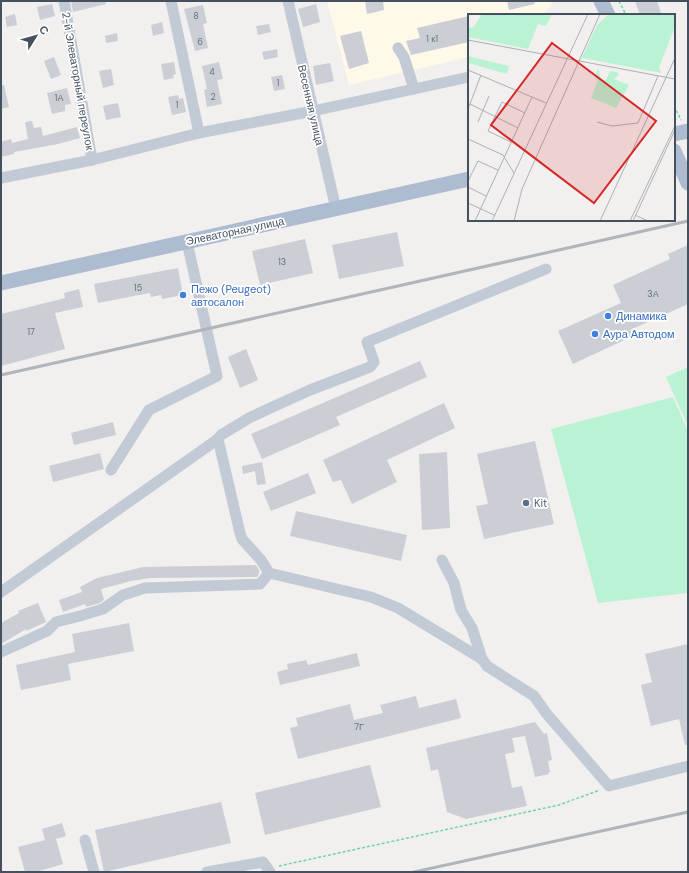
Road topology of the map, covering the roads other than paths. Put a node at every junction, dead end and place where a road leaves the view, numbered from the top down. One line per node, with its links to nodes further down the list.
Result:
1 (64, 1): 14 (street, 2-й Элеваторный переулок)
2 (171, 1): 11 (street)
3 (288, 1): 9 (street, Весенняя улица)
4 (601, 1): 5 (main road)
5 (608, 14)
6 (398, 48): 8 (street)
7 (468, 77): 8 (street)
8 (414, 89): 9 (street)
9 (313, 111): 11 (street); 18 (street, Весенняя улица)
10 (688, 131): 12 (main road)
11 (199, 133): 14 (street)
12 (675, 134)
13 (675, 153): 17 (main road)
14 (92, 160): 15 (street)
15 (1, 178)
16 (468, 179): 18 (main road, Элеваторная улица)
17 (688, 183)
18 (336, 209): 19 (main road, Элеваторная улица)
19 (186, 242): 21 (main road, Элеваторная улица); 23 (street)
20 (546, 269): 22 (street)
21 (1, 283)
22 (218, 439): 25 (street); 26 (street)
23 (111, 470)
24 (442, 560): 28 (street)
25 (269, 573): 27 (street); 28 (street)
26 (1, 592)
27 (1, 652)
28 (482, 659): 29 (street)
29 (688, 766)
30 (85, 840): 32 (street)
31 (272, 870): 33 (street)
32 (94, 872)
33 (207, 872)

